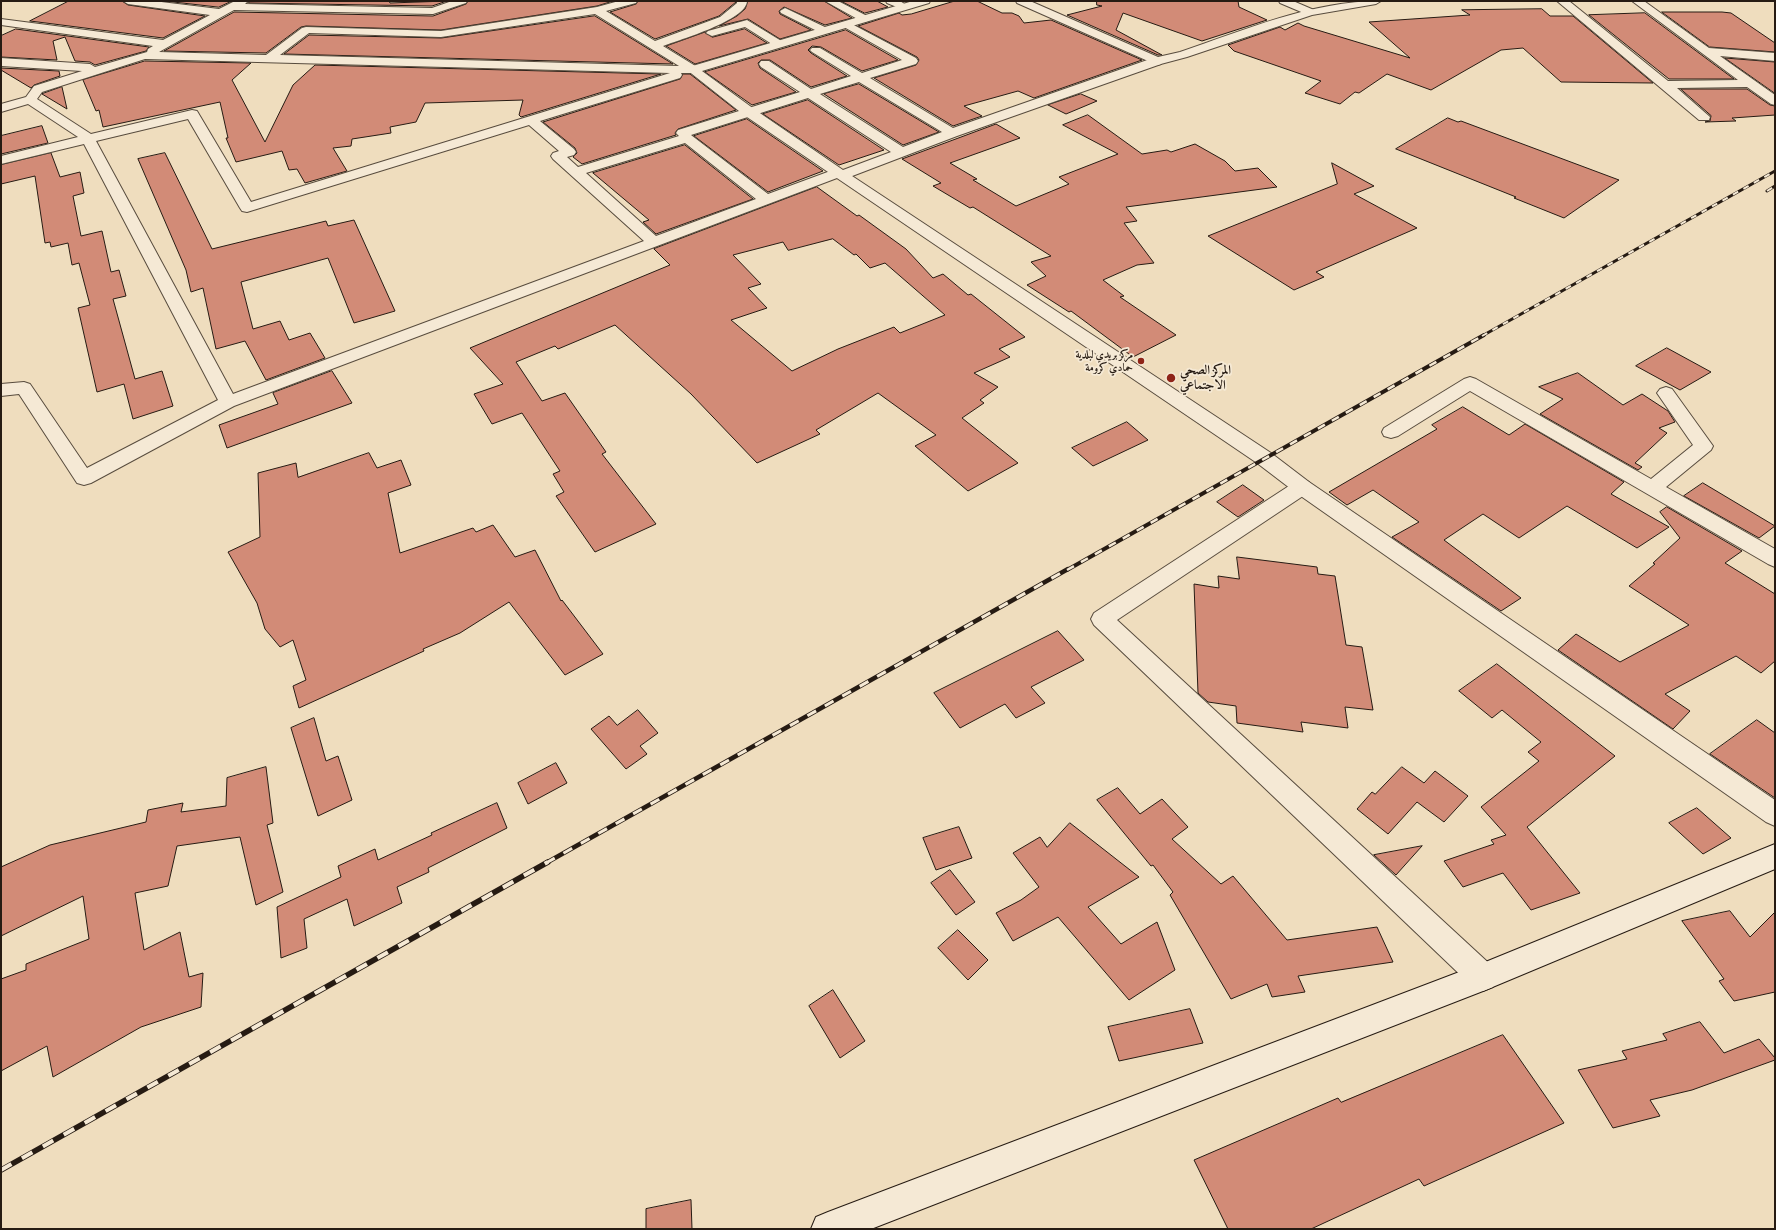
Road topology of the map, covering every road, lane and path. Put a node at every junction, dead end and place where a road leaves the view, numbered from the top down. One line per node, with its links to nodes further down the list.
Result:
1 (128, 1): 20 (street)
2 (243, 1): 16 (street)
3 (462, 1): 15 (street)
4 (583, 1): 17 (street)
5 (632, 1): 17 (street)
6 (742, 1): 28 (street)
7 (830, 1): 21 (street)
8 (925, 1): 14 (street)
9 (1021, 1): 34 (street)
10 (1284, 1): 19 (street)
11 (1376, 1): 19 (street)
12 (1562, 1): 41 (street)
13 (1637, 1): 30 (street)
14 (897, 4): 21 (street)
15 (362, 6): 16 (street)
16 (231, 7): 20 (street)
17 (597, 10): 28 (street); 33 (street)
18 (785, 11): 24 (street)
19 (1310, 12): 34 (street)
20 (221, 13): 26 (street)
21 (865, 19): 23 (street)
22 (1, 22): 26 (street)
23 (848, 25): 24 (street); 39 (street)
24 (825, 31): 27 (street)
25 (712, 33): 27 (street)
26 (164, 44): 31 (street)
27 (779, 44): 38 (street)
28 (654, 45): 38 (street)
29 (816, 50): 39 (street)
30 (1705, 51): 32 (street); 40 (street)
31 (144, 55): 33 (street); 37 (street)
32 (1775, 57)
33 (269, 58): 38 (street)
34 (1157, 61): 49 (street)
35 (1, 62): 37 (street)
36 (765, 64): 42 (street)
37 (104, 69): 43 (street)
38 (693, 70): 46 (street); 48 (street)
39 (861, 77): 42 (street); 49 (street)
40 (1750, 83): 41 (street); 44 (street)
41 (1664, 84): 47 (street)
42 (810, 93): 46 (street); 52 (street)
43 (30, 100): 45 (street); 50 (street)
44 (1775, 101)
45 (1, 108)
46 (749, 112): 51 (street); 55 (street)
47 (1704, 117)
48 (531, 120): 50 (street); 54 (street)
49 (952, 133): 52 (street)
50 (88, 138): 53 (street); 60 (street)
51 (687, 138): 54 (street); 56 (street)
52 (901, 152): 55 (street)
53 (1, 160)
54 (576, 172): 57 (street)
55 (840, 174): 56 (street); 62 (street)
56 (767, 200): 57 (street)
57 (654, 242): 60 (street)
58 (1, 390): 60 (street)
59 (1666, 393): 63 (street)
60 (228, 402)
61 (1391, 432): 63 (street)
62 (1302, 487): 65 (street); 67 (street)
63 (1652, 488): 64 (street)
64 (1775, 558)
65 (1775, 814)
66 (1775, 856): 67 (street)
67 (1483, 977): 68 (street)
68 (828, 1229)

